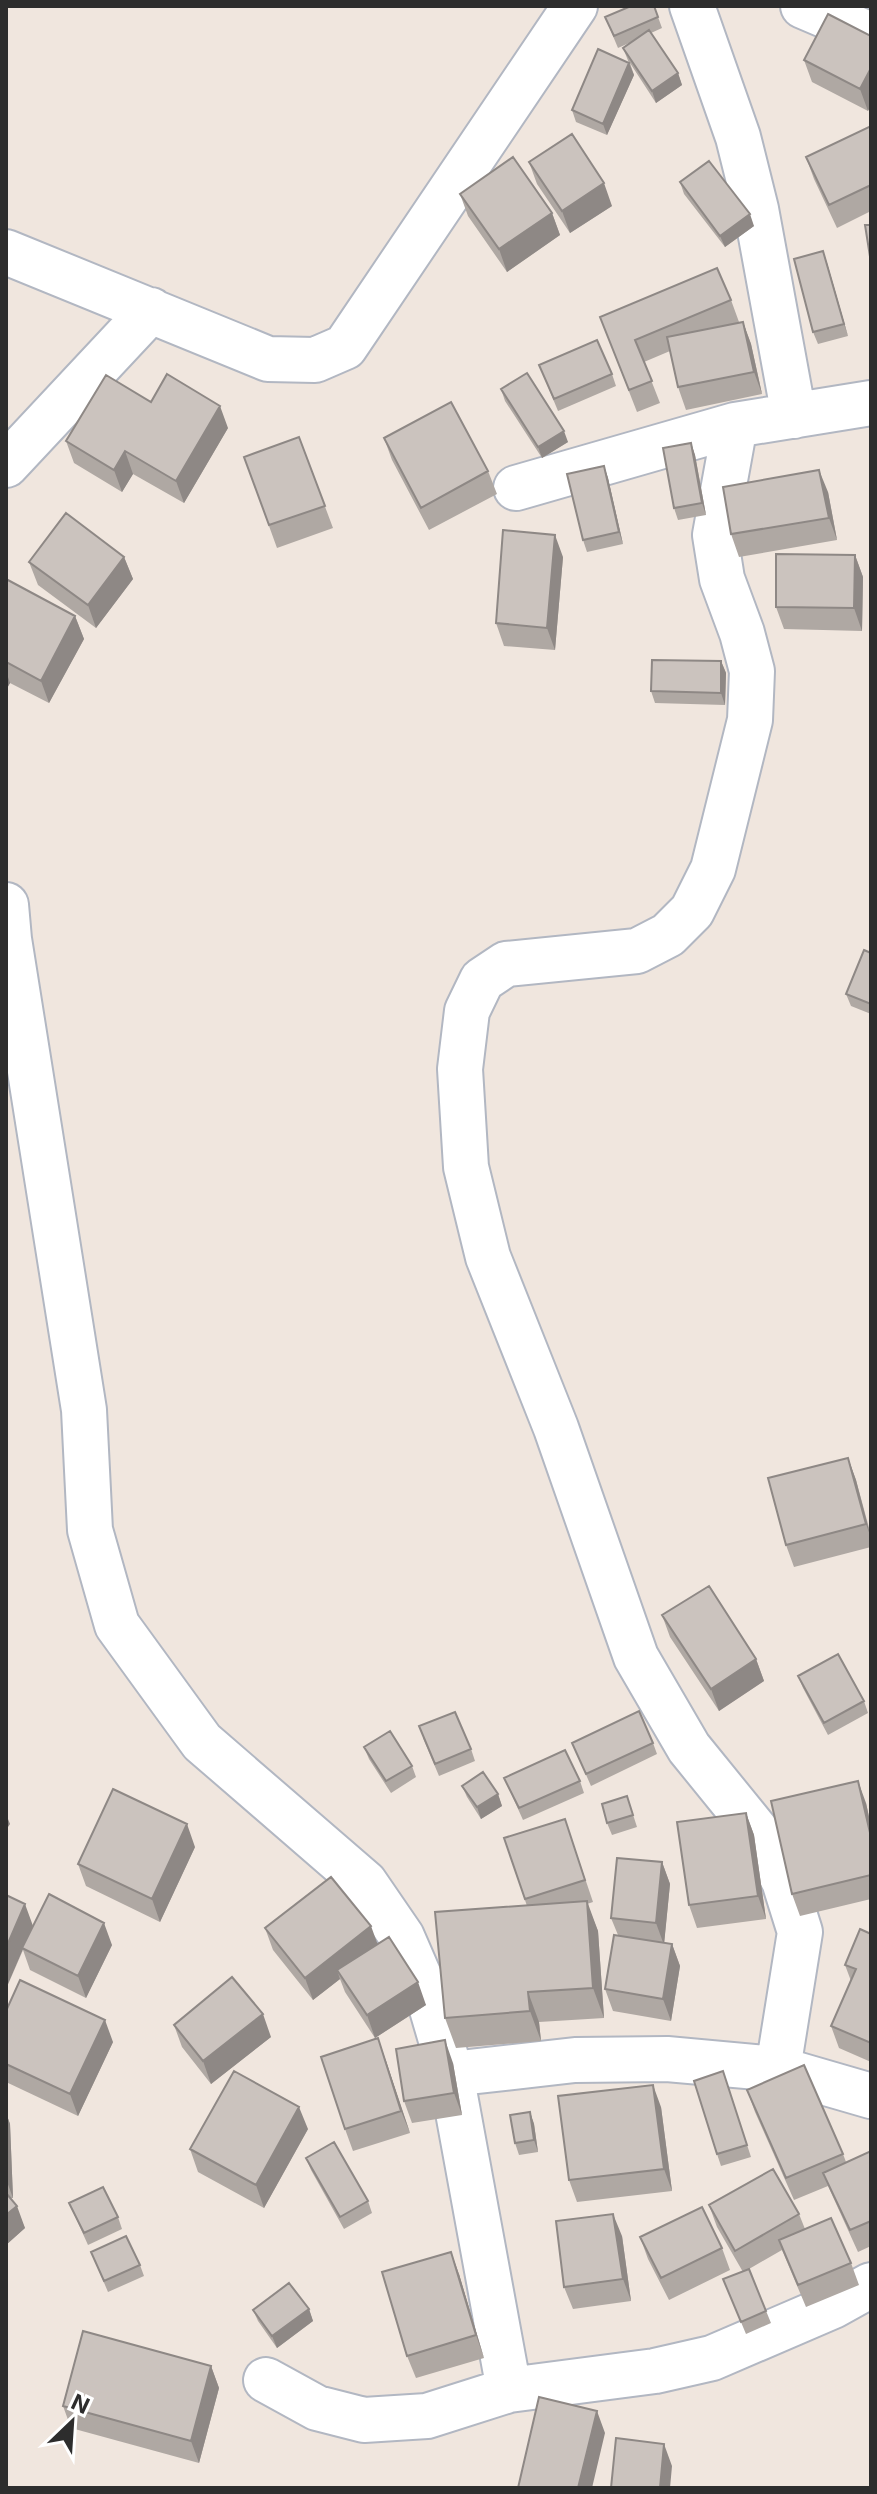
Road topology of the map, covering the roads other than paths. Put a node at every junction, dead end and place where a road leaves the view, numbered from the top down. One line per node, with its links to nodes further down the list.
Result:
1 (575, 6): 6 (street)
2 (692, 6): 8 (street)
3 (803, 6): 4 (street)
4 (871, 35)
5 (6, 252): 6 (street)
6 (151, 310): 10 (street)
7 (871, 403): 8 (street)
8 (794, 416): 9 (street)
9 (735, 425): 11 (street); 13 (street)
10 (6, 465)
11 (516, 488)
12 (6, 905): 14 (street)
13 (778, 2069): 14 (street); 15 (street)
14 (451, 2074): 18 (street)
15 (871, 2096)
16 (871, 2285): 18 (street)
17 (266, 2380): 18 (street)
18 (509, 2390)

